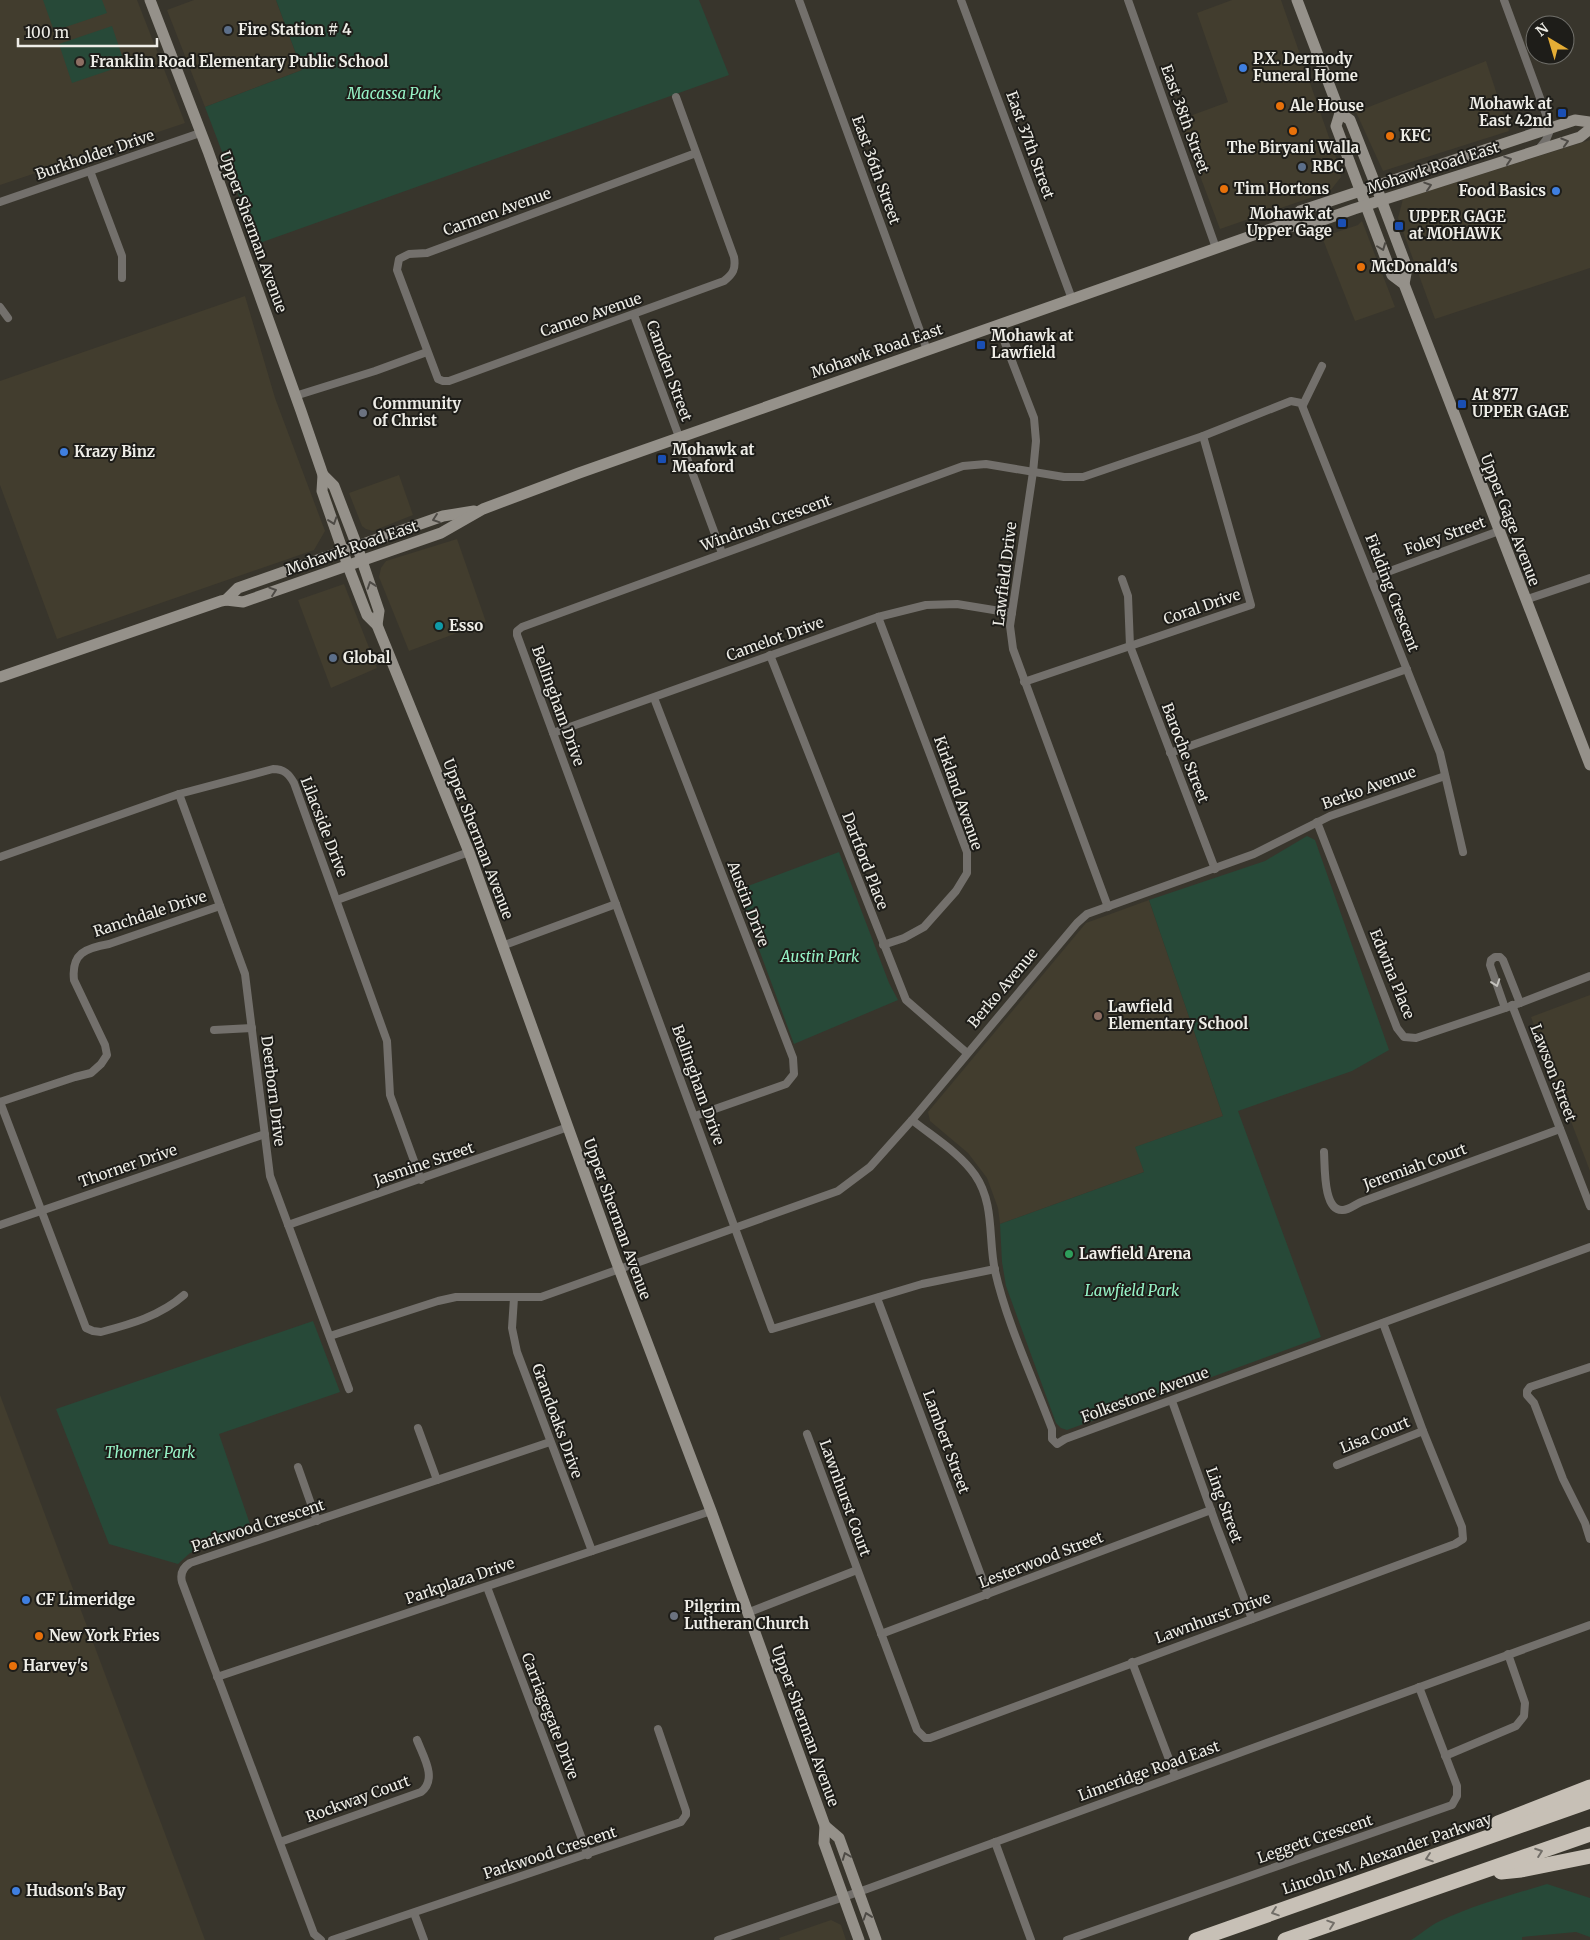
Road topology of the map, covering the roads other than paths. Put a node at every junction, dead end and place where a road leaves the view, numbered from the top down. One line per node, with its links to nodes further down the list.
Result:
1 (150, 0): 12 (main road, Upper Sherman Avenue)
2 (799, 0): 30 (street, East 36th Street)
3 (961, 0): 25 (street, East 37th Street)
4 (1128, 0): 22 (street, East 38th Street)
5 (1297, 0): 8 (main road, Upper Gage Avenue)
6 (1504, 0): 10 (street)
7 (676, 98): 14 (street, Cameo Avenue)
8 (1340, 113): 16 (main road, Upper Gage Avenue); 17 (main road, Upper Gage Avenue)
9 (1590, 122): 10 (main road, Mohawk Road East)
10 (1551, 128): 13 (street); 16 (main road, Mohawk Road East)
11 (1590, 129): 13 (main road, Mohawk Road East, one-way to 11)
12 (200, 133): 15 (street, Burkholder Drive); 33 (main road, Upper Sherman Avenue)
13 (1538, 150): 18 (main road, Mohawk Road East, one-way to 13)
14 (696, 153): 27 (street, Cameo Avenue); 31 (street, Carmen Avenue)
15 (90, 171): 19 (street, Burkholder Drive); 23 (street)
16 (1376, 186): 17 (main road, Mohawk Road East); 18 (main road, Upper Gage Avenue)
17 (1360, 191): 20 (main road, Upper Gage Avenue); 21 (main road, Mohawk Road East)
18 (1381, 201): 20 (main road, Mohawk Road East); 24 (main road, Upper Gage Avenue)
19 (0, 202)
20 (1366, 205): 21 (main road, Mohawk Road East); 24 (main road, Upper Gage Avenue, one-way to 24)
21 (1282, 225): 22 (main road, Mohawk Road East)
22 (1216, 248): 25 (main road, Mohawk Road East)
23 (122, 278)
24 (1404, 284): 40 (main road, Upper Gage Avenue)
25 (1072, 300): 29 (main road, Mohawk Road East)
26 (0, 307): 28 (street)
27 (634, 315): 31 (street, Cameo Avenue); 36 (street, Camden Street)
28 (8, 318)
29 (998, 325): 30 (main road, Mohawk Road East); 37 (street, Lawfield Drive)
30 (926, 350): 36 (main road, Mohawk Road East)
31 (427, 352): 33 (street)
32 (1322, 366): 34 (street)
33 (295, 396): 38 (main road, Upper Sherman Avenue)
34 (1303, 405): 35 (street); 46 (street, Fielding Crescent)
35 (1203, 436): 37 (street); 55 (street, Coral Drive)
36 (678, 437): 39 (main road, Mohawk Road East); 43 (street, Camden Street)
37 (1033, 472): 43 (street, Windrush Crescent); 51 (street, Lawfield Drive)
38 (323, 475): 41 (main road, Upper Sherman Avenue); 42 (main road, Upper Sherman Avenue, one-way to 42)
39 (483, 509): 41 (main road, Mohawk Road East, one-way to 41); 44 (main road, Mohawk Road East)
40 (1499, 531): 46 (street, Foley Street); 50 (main road, Upper Gage Avenue)
41 (357, 546): 42 (main road, Mohawk Road East); 44 (main road, Upper Sherman Avenue)
42 (343, 550): 45 (main road, Upper Sherman Avenue); 49 (main road, Mohawk Road East)
43 (722, 553): 54 (street, Windrush Crescent)
44 (362, 561): 45 (main road, Mohawk Road East); 53 (main road, Upper Sherman Avenue, one-way to 44)
45 (348, 566): 49 (main road, Mohawk Road East, one-way to 45); 53 (main road, Upper Sherman Avenue)
46 (1371, 578): 57 (street, Fielding Crescent)
47 (1590, 578): 50 (street)
48 (1122, 579): 55 (street, Baroche Street)
49 (226, 600): 58 (main road, Mohawk Road East)
50 (1525, 600): 63 (main road, Upper Gage Avenue)
51 (1012, 613): 52 (street, Camelot Drive); 59 (street, Lawfield Drive)
52 (878, 617): 56 (street, Camelot Drive); 75 (street, Kirkland Avenue)
53 (377, 625): 67 (main road, Upper Sherman Avenue)
54 (517, 636): 61 (street, Bellingham Drive)
55 (1130, 646): 59 (street, Coral Drive); 62 (street, Baroche Street)
56 (770, 655): 60 (street, Camelot Drive); 75 (street, Dartford Place)
57 (1407, 669): 62 (street, Fielding Crescent); 64 (street)
58 (0, 675)
59 (1024, 682): 74 (street, Lawfield Drive)
60 (654, 698): 61 (street, Camelot Drive); 84 (street, Austin Drive)
61 (553, 733): 72 (street, Bellingham Drive)
62 (1170, 753): 70 (street, Baroche Street)
63 (1590, 765)
64 (1445, 776): 66 (street, Berko Avenue); 68 (street)
65 (179, 794): 69 (street, Lilacside Drive); 71 (street, Lilacside Drive); 73 (street, Deerborn Drive)
66 (1317, 822): 70 (street, Berko Avenue); 79 (street, Edwina Place)
67 (468, 852): 71 (street); 76 (main road, Upper Sherman Avenue)
68 (1463, 852)
69 (0, 857)
70 (1215, 869): 74 (street, Berko Avenue)
71 (337, 900): 90 (street, Lilacside Drive)
72 (616, 904): 76 (street); 84 (street, Bellingham Drive)
73 (220, 906): 80 (street, Deerborn Drive); 83 (street, Ranchdale Drive)
74 (1108, 907): 82 (street, Berko Avenue)
75 (883, 945): 82 (street, Dartford Place)
76 (502, 946): 86 (main road, Upper Sherman Avenue)
77 (1590, 976): 78 (street, Edwina Place)
78 (1520, 1002): 79 (street, Edwina Place); 79 (street, Lawson Street, one-way to 79)
79 (1508, 1006): 87 (street, Lawson Street)
80 (252, 1028): 81 (street); 88 (street, Deerborn Drive)
81 (214, 1030)
82 (967, 1053): 85 (street, Berko Avenue)
83 (0, 1102): 92 (street)
84 (694, 1116): 95 (street, Bellingham Drive)
85 (912, 1120): 95 (street, Berko Avenue); 98 (street, Folkestone Avenue)
86 (568, 1127): 90 (street, Jasmine Street); 97 (main road, Upper Sherman Avenue)
87 (1560, 1129): 89 (street, Jeremiah Court); 91 (street, Lawson Street)
88 (265, 1134): 92 (street, Thorner Drive); 94 (street, Deerborn Drive)
89 (1324, 1152)
90 (421, 1180): 94 (street, Jasmine Street)
91 (1590, 1206)
92 (41, 1211): 93 (street, Thorner Drive); 99 (street)
93 (0, 1225)
94 (288, 1225): 103 (street, Deerborn Drive)
95 (736, 1229): 97 (street, Berko Avenue); 101 (street, Bellingham Drive)
96 (1590, 1247): 102 (street, Folkestone Avenue)
97 (619, 1269): 100 (street, Berko Avenue); 115 (main road, Upper Sherman Avenue)
98 (995, 1269): 101 (street, Bellingham Drive); 106 (street, Folkestone Avenue)
99 (184, 1295)
100 (514, 1298): 103 (street, Berko Avenue); 110 (street, Grandoaks Drive)
101 (877, 1298): 121 (street, Lambert Street)
102 (1383, 1323): 106 (street, Folkestone Avenue); 108 (street, Lawnhurst Drive)
103 (330, 1336): 105 (street, Deerborn Drive)
104 (1590, 1366): 117 (street)
105 (349, 1389)
106 (1172, 1401): 114 (street, Ling Street)
107 (418, 1428): 113 (street)
108 (1423, 1431): 111 (street, Lisa Court); 123 (street, Lawnhurst Drive)
109 (807, 1434): 119 (street, Lawnhurst Court)
110 (550, 1442): 113 (street, Parkwood Crescent); 118 (street, Grandoaks Drive)
111 (1337, 1465)
112 (298, 1467): 116 (street)
113 (437, 1480): 116 (street, Parkwood Crescent)
114 (1211, 1510): 121 (street, Lesterwood Street); 123 (street, Ling Street)
115 (711, 1511): 118 (street, Parkplaza Drive); 122 (main road, Upper Sherman Avenue)
116 (317, 1521): 128 (street, Parkwood Crescent)
117 (1590, 1538)
118 (592, 1551): 120 (street, Parkplaza Drive)
119 (857, 1570): 122 (street); 125 (street, Lawnhurst Drive)
120 (487, 1587): 128 (street, Parkplaza Drive); 141 (street, Carriagegate Drive)
121 (987, 1595): 125 (street, Lesterwood Street)
122 (747, 1612): 136 (main road, Upper Sherman Avenue)
123 (1252, 1619): 127 (street, Lawnhurst Drive)
124 (1590, 1624): 126 (street, Limeridge Road East)
125 (881, 1634): 127 (street, Lawnhurst Drive)
126 (1508, 1654): 129 (street, Limeridge Road East); 132 (street)
127 (1132, 1662): 133 (street)
128 (217, 1677): 138 (street, Parkwood Crescent)
129 (1418, 1687): 132 (street, Leggett Crescent); 133 (street, Limeridge Road East)
130 (658, 1729): 141 (street, Parkwood Crescent)
131 (417, 1740): 138 (street, Rockway Court)
132 (1445, 1756): 154 (street, Leggett Crescent)
133 (1175, 1775): 139 (street, Limeridge Road East)
134 (1590, 1787): 140 (highway)
135 (1590, 1801): 140 (highway, Lincoln M. Alexander Parkway)
136 (825, 1826): 144 (main road, Upper Sherman Avenue, one-way to 136); 145 (main road, Upper Sherman Avenue)
137 (1590, 1834): 143 (highway, one-way to 137)
138 (280, 1842): 147 (street, Parkwood Crescent)
139 (995, 1842): 144 (street, Limeridge Road East); 153 (street)
140 (1448, 1851): 155 (highway, Lincoln M. Alexander Parkway, one-way to 155)
141 (588, 1855): 146 (street, Parkwood Crescent)
142 (1590, 1856): 143 (highway)
143 (1477, 1874): 156 (highway, one-way to 143)
144 (859, 1892): 145 (street, Limeridge Road East); 152 (main road, Upper Sherman Avenue, one-way to 144)
145 (843, 1898): 150 (street, Limeridge Road East); 151 (main road, Upper Sherman Avenue)
146 (414, 1914): 148 (street, Parkwood Crescent); 149 (street)
147 (321, 1940)
148 (332, 1940)
149 (424, 1940)
150 (718, 1940)
151 (859, 1940)
152 (876, 1940)
153 (1031, 1940)
154 (1067, 1940)
155 (1196, 1940)
156 (1285, 1940)

